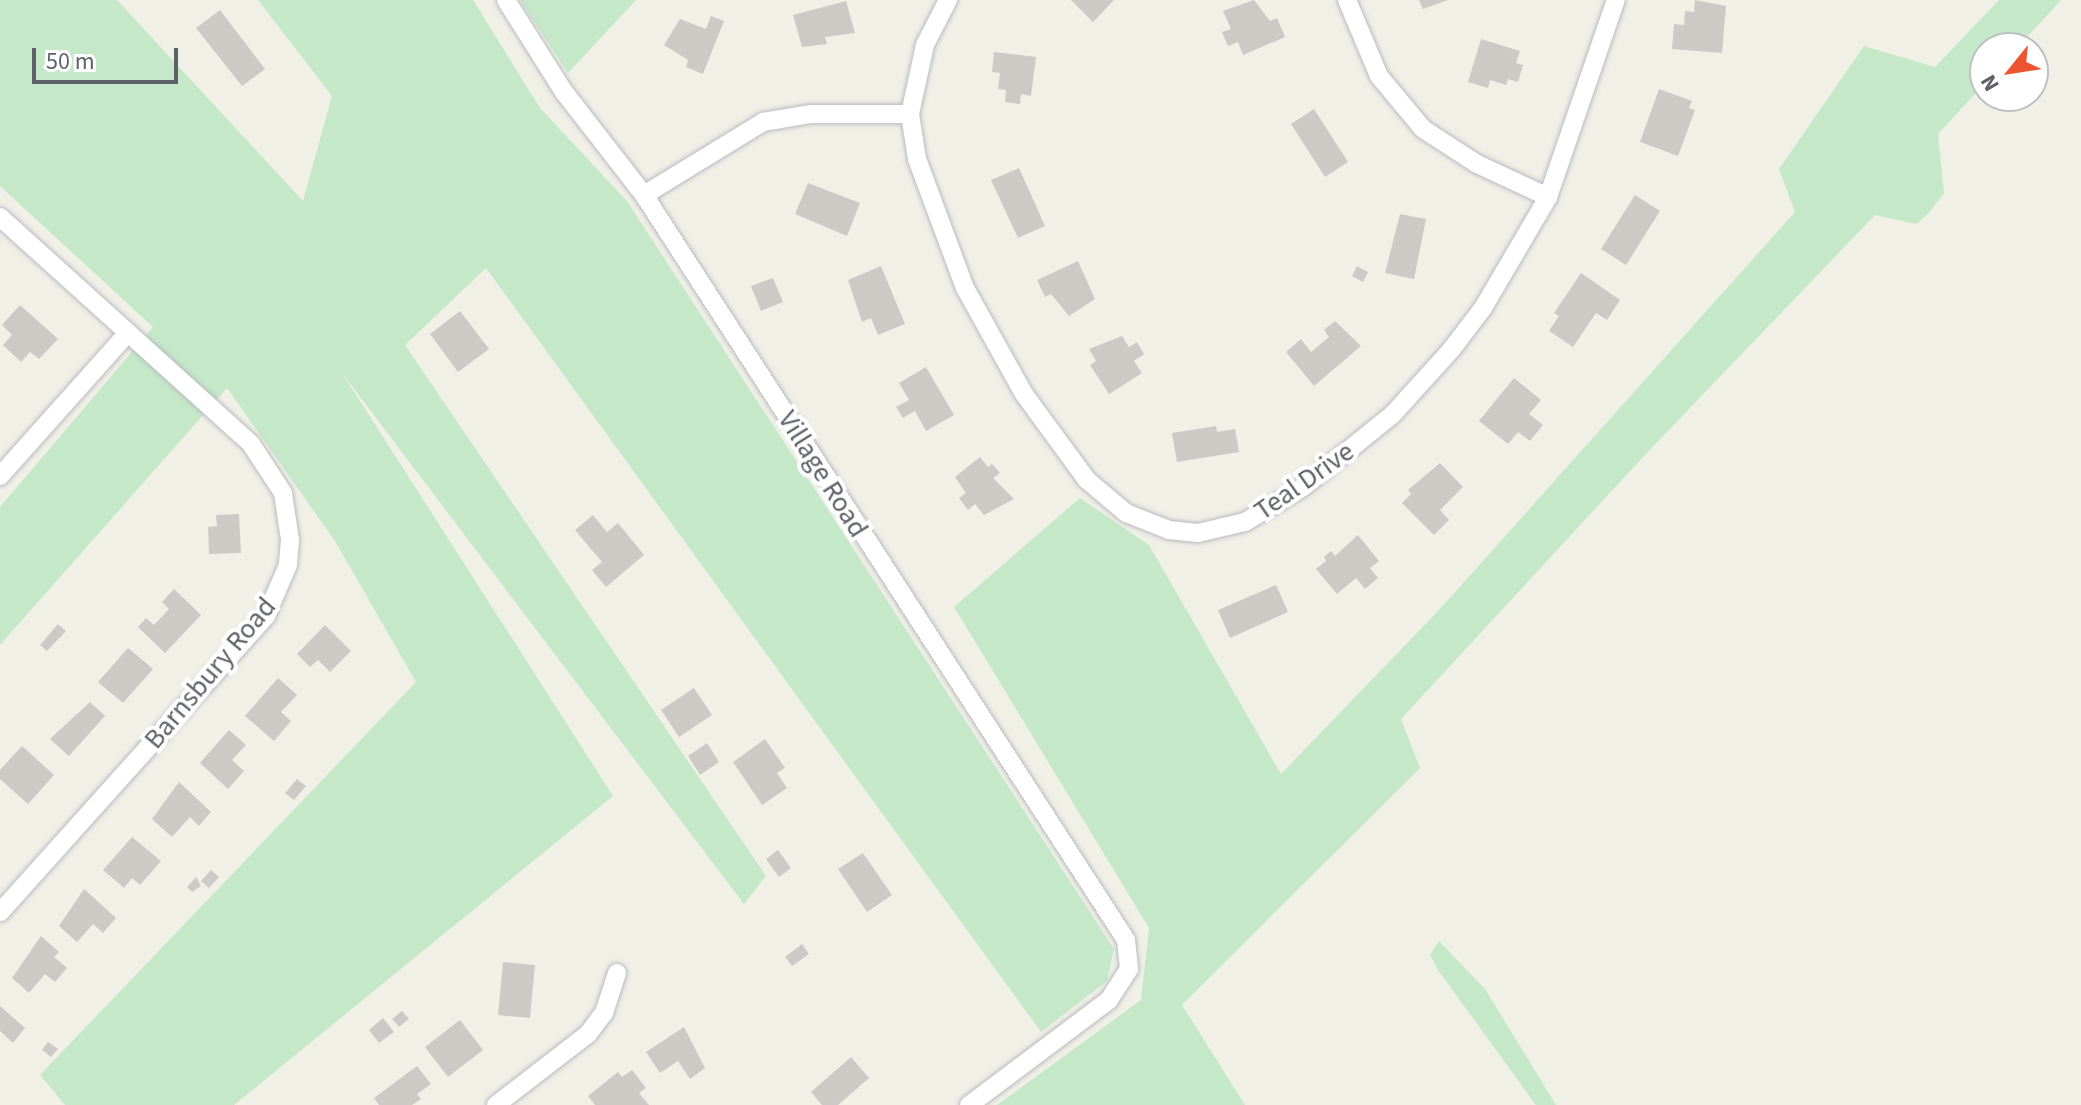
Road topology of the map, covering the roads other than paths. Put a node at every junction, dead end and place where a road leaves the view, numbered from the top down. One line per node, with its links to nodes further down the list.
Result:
1 (506, 0): 6 (street, Village Road)
2 (948, 0): 5 (street, Teal Drive)
3 (1347, 0): 7 (street)
4 (1616, 0): 7 (street, Teal Drive)
5 (910, 114): 6 (street); 7 (street, Teal Drive)
6 (644, 195): 14 (street, Village Road)
7 (1548, 197)
8 (0, 217): 9 (street, Barnsbury Road)
9 (128, 333): 10 (street); 11 (street, Barnsbury Road)
10 (0, 476)
11 (0, 912)
12 (617, 973): 13 (street)
13 (496, 1105)
14 (969, 1105)

